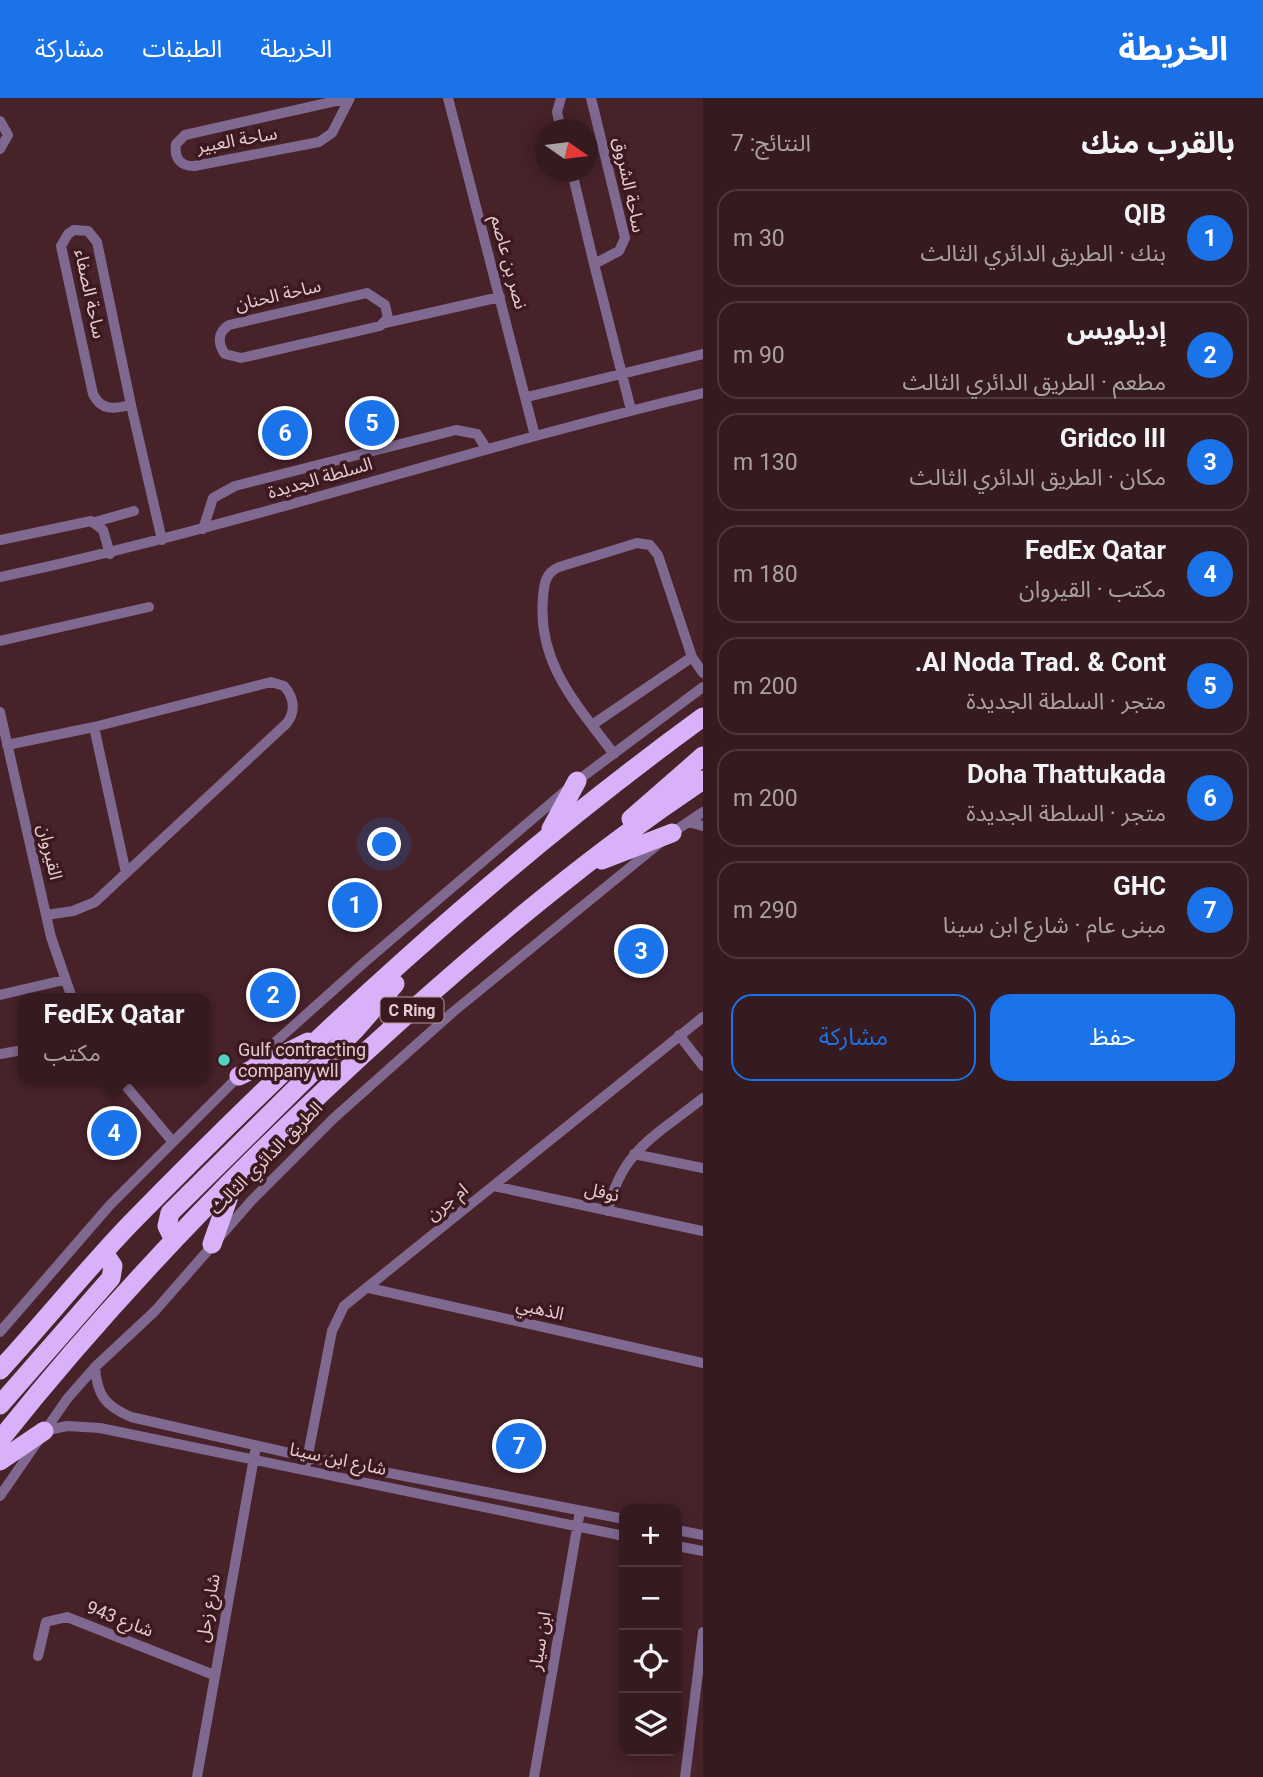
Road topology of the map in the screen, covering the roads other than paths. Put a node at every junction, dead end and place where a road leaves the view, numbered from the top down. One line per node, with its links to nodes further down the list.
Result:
1 (350, 98): 1 (street, ساحة العبير)
2 (448, 98): 10 (street, نصر بن عاصم)
3 (561, 98): 5 (street)
4 (591, 98): 9 (street, ساحة الشروق)
5 (559, 119)
6 (0, 121): 7 (street)
7 (0, 149)
8 (574, 182): 9 (street)
9 (594, 264): 13 (street)
10 (500, 297): 11 (street, ساحة الحنان); 15 (street, نصر بن عاصم)
11 (385, 323): 11 (street, ساحة الحنان)
12 (703, 354): 13 (street)
13 (622, 374): 15 (street); 17 (street)
14 (703, 393): 17 (street, السلطة الجديدة)
15 (527, 397): 18 (street, نصر بن عاصم)
16 (131, 405): 16 (street, ساحة الصفاء); 24 (street, ساحة الصفاء)
17 (631, 410): 18 (street, السلطة الجديدة)
18 (535, 436): 19 (street, السلطة الجديدة)
19 (486, 448): 22 (street, السلطة الجديدة); 22 (street, السلطة الجديدة)
20 (134, 512): 21 (street)
21 (95, 522): 23 (street); 25 (street)
22 (203, 529): 24 (street, السلطة الجديدة)
23 (0, 540)
24 (162, 540): 25 (street, السلطة الجديدة)
25 (110, 554): 26 (street, السلطة الجديدة)
26 (0, 577)
27 (149, 607): 28 (street)
28 (0, 641)
29 (692, 657): 30 (street); 34 (street); 34 (street)
30 (703, 673)
31 (703, 687): 37 (street)
32 (0, 712): 36 (street, القيروان)
33 (703, 717): 44 (highway, C Ring)
34 (592, 725): 37 (street)
35 (94, 727): 36 (street); 47 (street); 47 (street)
36 (7, 745): 48 (street, القيروان)
37 (614, 754): 40 (street)
38 (703, 756): 45 (highway)
39 (703, 780): 45 (highway, الطريق الدائري الثالث / C Ring)
40 (577, 781): 44 (highway); 61 (street)
41 (703, 812): 43 (street, الطريق الدائري الثالث)
42 (703, 826): 43 (street)
43 (680, 828): 46 (highway); 72 (street, الطريق الدائري الثالث)
44 (546, 837): 49 (highway, C Ring)
45 (596, 855): 46 (highway, الطريق الدائري الثالث / C Ring)
46 (578, 869): 67 (highway, الطريق الدائري الثالث / C Ring)
47 (126, 873): 48 (street)
48 (46, 915): 50 (street, القيروان)
49 (430, 939): 56 (highway, C Ring); 71 (highway)
50 (64, 980): 51 (street); 52 (street, القيروان)
51 (33, 993)
52 (70, 993)
53 (18, 994): 54 (street)
54 (0, 995)
55 (701, 1023): 57 (street, ام جرن)
56 (324, 1034): 61 (highway); 73 (highway, C Ring)
57 (679, 1035): 60 (street); 68 (street, ام جرن)
58 (18, 1051): 59 (street)
59 (0, 1054)
60 (703, 1066)
61 (239, 1076): 64 (street)
62 (124, 1084): 64 (street)
63 (703, 1098): 65 (street)
64 (173, 1142): 75 (street)
65 (634, 1154): 66 (street); 69 (street)
66 (703, 1168)
67 (237, 1175): 71 (highway, الطريق الدائري الثالث / C Ring); 72 (highway)
68 (494, 1186): 69 (street, نوفل); 74 (street, ام جرن)
69 (608, 1211): 70 (street, نوفل)
70 (703, 1231)
71 (174, 1240): 81 (highway, الطريق الدائري الثالث / C Ring)
72 (212, 1244): 77 (street, الطريق الدائري الثالث)
73 (104, 1253): 78 (highway, C Ring); 79 (highway)
74 (369, 1288): 76 (street, الذهبي); 83 (street, ام جرن)
75 (0, 1332)
76 (703, 1363)
77 (95, 1367): 80 (street, الطريق الدائري الثالث); 82 (street, شارع ابن سينا)
78 (1, 1368)
79 (0, 1405)
80 (44, 1431): 84 (street, شارع ابن سينا); 85 (highway); 87 (street, الطريق الدائري الثالث)
81 (0, 1440)
82 (256, 1446): 83 (street, شارع ابن سينا); 84 (street, شارع زحل)
83 (307, 1457): 86 (street, ام جرن); 88 (street, شارع ابن سينا)
84 (254, 1458): 86 (street, شارع ابن سينا); 98 (street, شارع زحل)
85 (0, 1461)
86 (305, 1470): 90 (street, شارع ابن سينا)
87 (0, 1496)
88 (580, 1511): 89 (street, شارع ابن سينا); 90 (street, ابن سيار)
89 (619, 1518)
90 (578, 1527): 92 (street, شارع ابن سينا); 100 (street, ابن سيار)
91 (682, 1531): 93 (street)
92 (619, 1535)
93 (703, 1535)
94 (682, 1547): 95 (street)
95 (703, 1551)
96 (703, 1632): 101 (street)
97 (38, 1656): 98 (street, شارع 943)
98 (214, 1675): 99 (street, شارع زحل)
99 (197, 1777)
100 (534, 1777)
101 (685, 1777)

